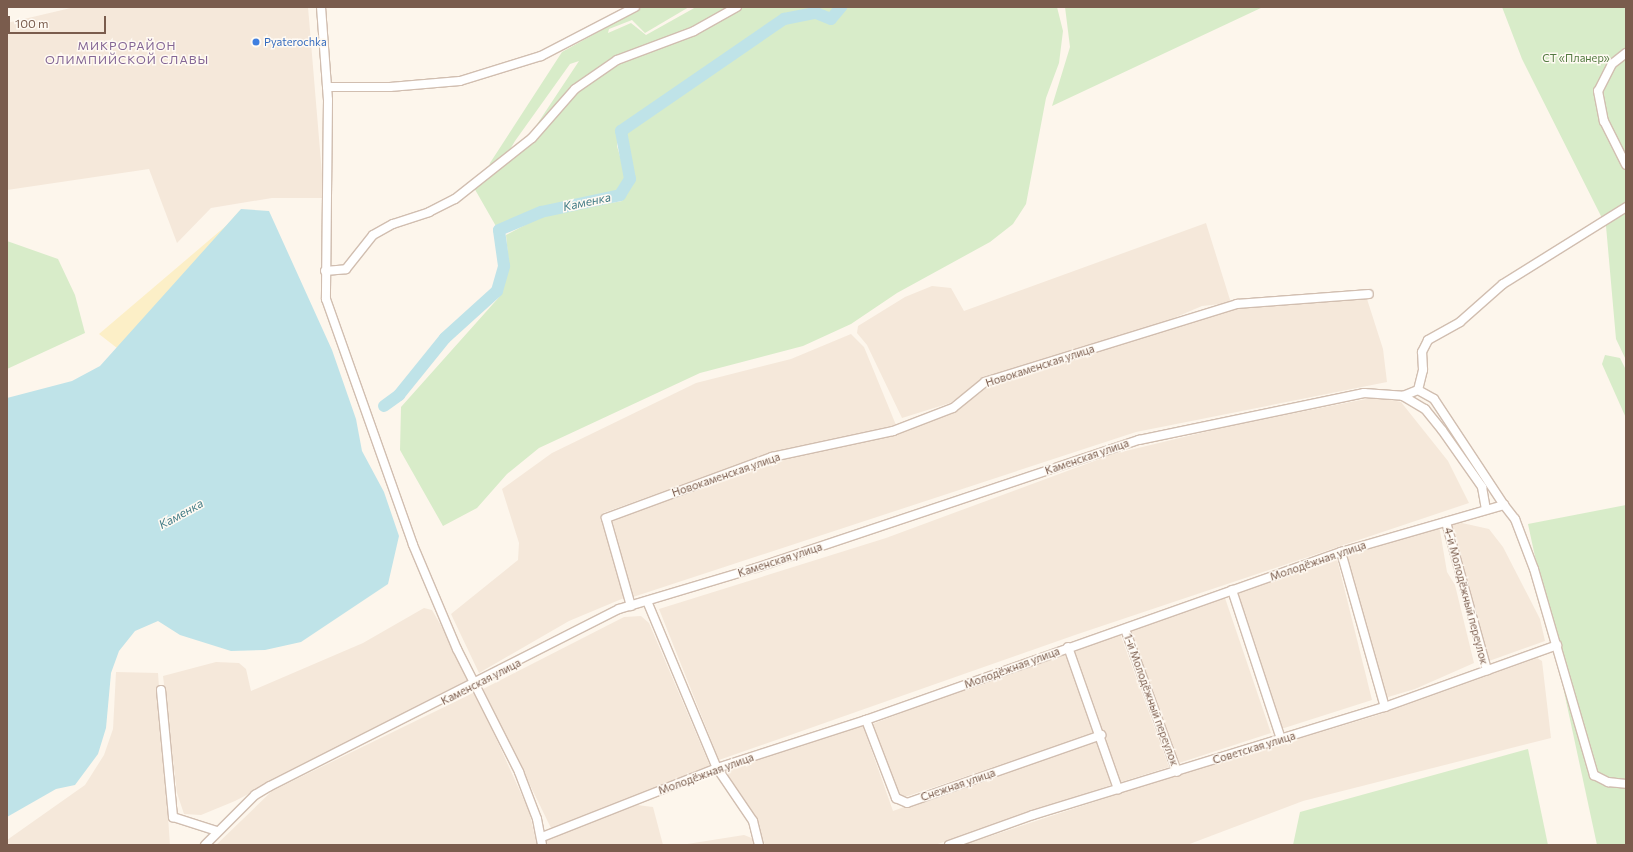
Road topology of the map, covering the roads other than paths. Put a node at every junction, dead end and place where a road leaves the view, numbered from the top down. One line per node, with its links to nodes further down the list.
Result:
1 (321, 7): 5 (street)
2 (635, 7): 5 (street)
3 (737, 7): 8 (street)
4 (1626, 53): 6 (street)
5 (327, 87): 8 (street)
6 (1626, 165)
7 (1626, 207): 10 (street)
8 (325, 271): 23 (street)
9 (1369, 294): 18 (street, Новокаменская улица)
10 (1418, 390): 11 (street); 12 (street)
11 (1404, 396): 13 (street); 17 (street, Каменская улица)
12 (1504, 505): 13 (street, Молодёжная улица); 20 (street)
13 (1486, 509): 14 (street, Молодёжная улица)
14 (1446, 522): 15 (street, Молодёжная улица); 22 (street, 4-й Молодёжный переулок)
15 (1341, 552): 16 (street, Молодёжная улица); 25 (street)
16 (1232, 590): 19 (street, Молодёжная улица); 28 (street)
17 (647, 601): 18 (street, Каменская улица); 29 (street)
18 (631, 606): 23 (street, Каменская улица)
19 (1125, 628): 21 (street, Молодёжная улица); 30 (street, 1-й Молодёжный переулок)
20 (1557, 645): 22 (street, Советская улица); 31 (street)
21 (1068, 647): 26 (street, Молодёжная улица); 27 (street)
22 (1486, 670): 25 (street, Советская улица)
23 (475, 684): 33 (street, Каменская улица); 34 (street)
24 (161, 690): 33 (street)
25 (1386, 707): 28 (street, Советская улица)
26 (866, 720): 27 (street, Снежная улица); 29 (street, Молодёжная улица)
27 (1101, 735): 32 (street)
28 (1281, 739): 30 (street, Советская улица)
29 (717, 768): 34 (street, Молодёжная улица); 36 (street)
30 (1177, 772): 32 (street, Советская улица)
31 (1626, 784)
32 (1118, 789): 37 (street, Советская улица)
33 (217, 831): 35 (street, Каменская улица)
34 (542, 841)
35 (205, 845)
36 (759, 845)
37 (949, 845)

